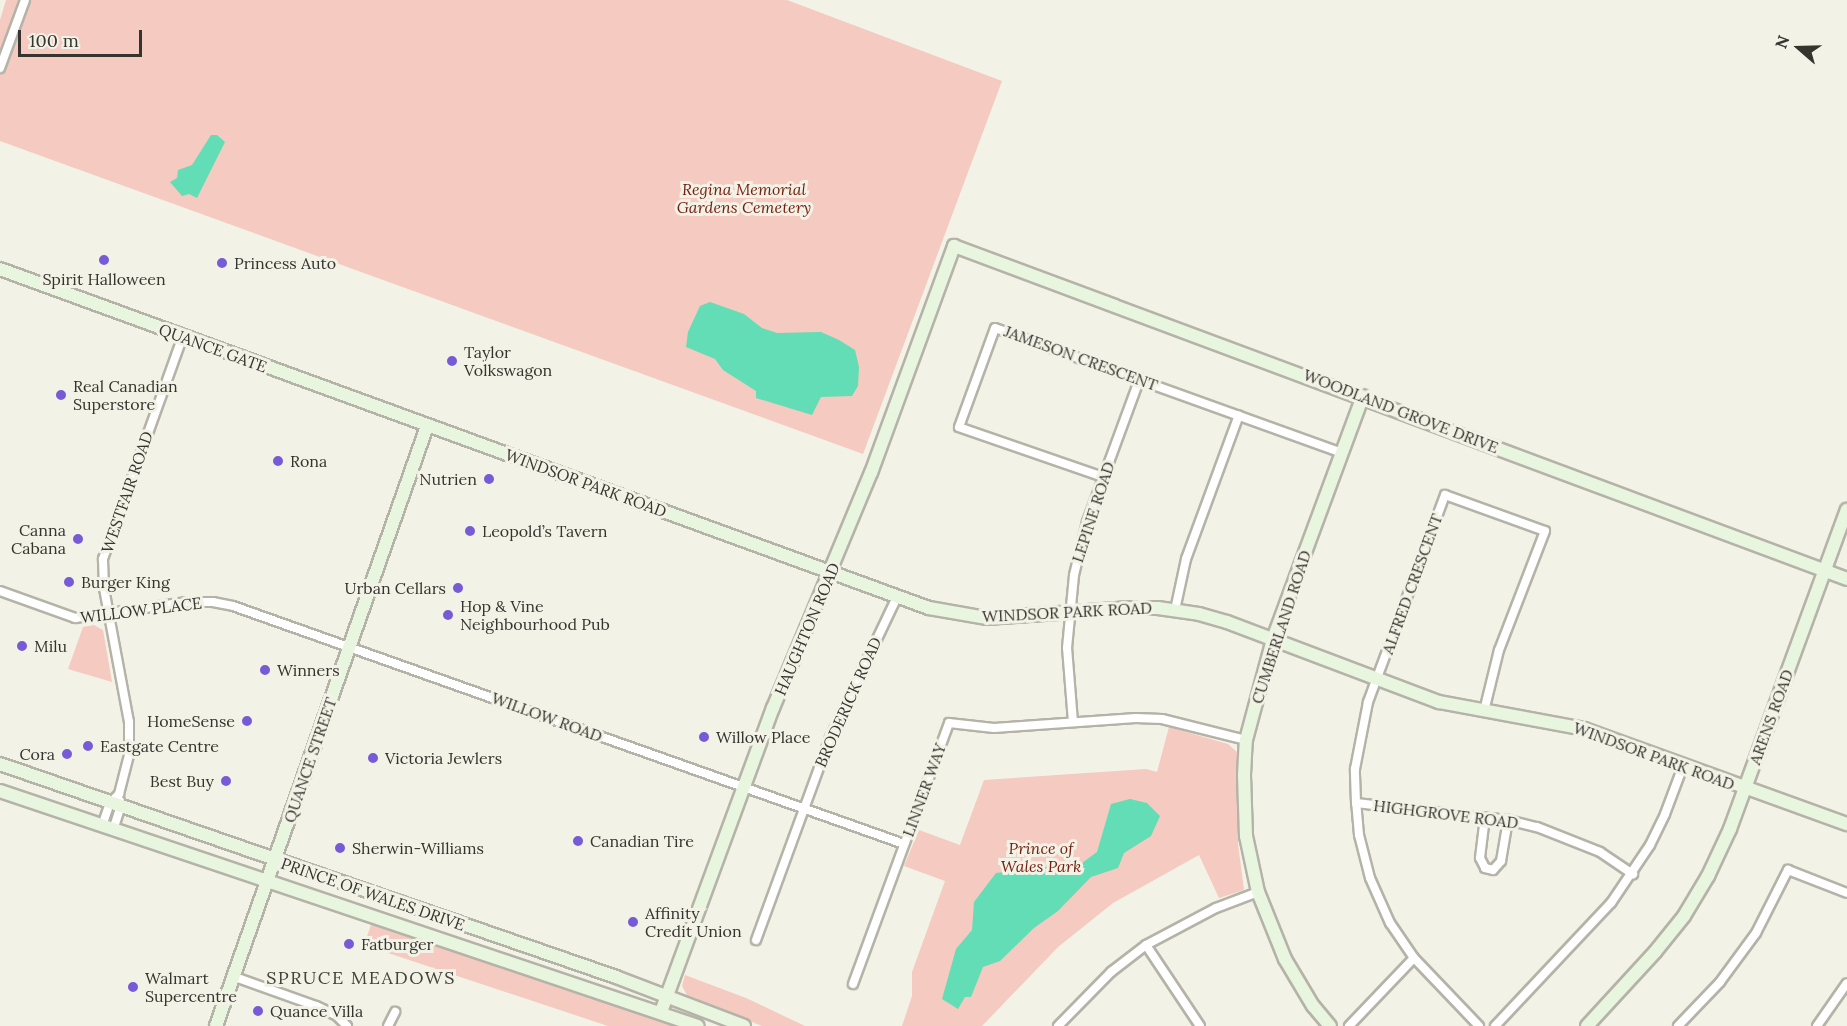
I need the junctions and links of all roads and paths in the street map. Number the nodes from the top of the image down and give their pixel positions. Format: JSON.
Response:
{"nodes":[{"id":1,"x":25,"y":0,"type":"edge"},
{"id":2,"x":0,"y":68,"type":"edge"},
{"id":3,"x":954,"y":246,"type":"joint"},
{"id":4,"x":0,"y":269,"type":"edge"},
{"id":5,"x":183,"y":336,"type":"junction"},
{"id":6,"x":1140,"y":378,"type":"junction"},
{"id":7,"x":1363,"y":396,"type":"junction"},
{"id":8,"x":1239,"y":415,"type":"junction"},
{"id":9,"x":427,"y":426,"type":"junction"},
{"id":10,"x":1342,"y":453,"type":"junction"},
{"id":11,"x":1103,"y":477,"type":"junction"},
{"id":12,"x":1847,"y":510,"type":"edge"},
{"id":13,"x":1825,"y":571,"type":"junction"},
{"id":14,"x":830,"y":573,"type":"junction"},
{"id":15,"x":1847,"y":579,"type":"edge"},
{"id":16,"x":0,"y":591,"type":"edge"},
{"id":17,"x":897,"y":597,"type":"junction"},
{"id":18,"x":1175,"y":610,"type":"junction"},
{"id":19,"x":1069,"y":612,"type":"junction"},
{"id":20,"x":108,"y":613,"type":"junction"},
{"id":21,"x":1274,"y":639,"type":"junction"},
{"id":22,"x":351,"y":646,"type":"junction"},
{"id":23,"x":1376,"y":680,"type":"junction"},
{"id":24,"x":1484,"y":711,"type":"junction"},
{"id":25,"x":1073,"y":722,"type":"junction"},
{"id":26,"x":1246,"y":740,"type":"junction"},
{"id":27,"x":0,"y":764,"type":"edge"},
{"id":28,"x":1683,"y":766,"type":"junction"},
{"id":29,"x":745,"y":786,"type":"junction"},
{"id":30,"x":1745,"y":788,"type":"junction"},
{"id":31,"x":0,"y":791,"type":"edge"},
{"id":32,"x":117,"y":801,"type":"junction"},
{"id":33,"x":1356,"y":803,"type":"junction"},
{"id":34,"x":804,"y":808,"type":"junction"},
{"id":35,"x":1485,"y":817,"type":"junction"},
{"id":36,"x":1508,"y":820,"type":"junction"},
{"id":37,"x":1847,"y":824,"type":"edge"},
{"id":38,"x":107,"y":828,"type":"junction"},
{"id":39,"x":904,"y":844,"type":"junction"},
{"id":40,"x":275,"y":861,"type":"junction"},
{"id":41,"x":1633,"y":874,"type":"junction"},
{"id":42,"x":268,"y":880,"type":"junction"},
{"id":43,"x":1258,"y":892,"type":"junction"},
{"id":44,"x":1847,"y":893,"type":"edge"},
{"id":45,"x":756,"y":940,"type":"dead end"},
{"id":46,"x":1146,"y":945,"type":"junction"},
{"id":47,"x":1414,"y":958,"type":"junction"},
{"id":48,"x":235,"y":977,"type":"junction"},
{"id":49,"x":1847,"y":983,"type":"edge"},
{"id":50,"x":853,"y":984,"type":"dead end"},
{"id":51,"x":667,"y":996,"type":"junction"},
{"id":52,"x":395,"y":1012,"type":"dead end"},
{"id":53,"x":661,"y":1012,"type":"junction"},
{"id":54,"x":216,"y":1026,"type":"edge"},
{"id":55,"x":347,"y":1026,"type":"edge"},
{"id":56,"x":388,"y":1026,"type":"edge"},
{"id":57,"x":698,"y":1026,"type":"edge"},
{"id":58,"x":744,"y":1026,"type":"edge"},
{"id":59,"x":1058,"y":1026,"type":"edge"},
{"id":60,"x":1200,"y":1026,"type":"edge"},
{"id":61,"x":1330,"y":1026,"type":"edge"},
{"id":62,"x":1349,"y":1026,"type":"edge"},
{"id":63,"x":1479,"y":1026,"type":"edge"},
{"id":64,"x":1495,"y":1026,"type":"edge"},
{"id":65,"x":1587,"y":1026,"type":"edge"},
{"id":66,"x":1678,"y":1026,"type":"edge"},
{"id":67,"x":1817,"y":1026,"type":"edge"}],
"edges":[{"from":1,"to":2,"type":"street"},
{"from":3,"to":7,"type":"street","name":"WOODLAND GROVE DRIVE"},
{"from":3,"to":14,"type":"street","name":"HAUGHTON ROAD"},
{"from":4,"to":5,"type":"street","name":"QUANCE GATE"},
{"from":5,"to":9,"type":"street","name":"QUANCE GATE"},
{"from":5,"to":20,"type":"street","name":"WESTFAIR ROAD"},
{"from":6,"to":8,"type":"street","name":"JAMESON CRESCENT"},
{"from":6,"to":11,"type":"street","name":"LEPINE ROAD"},
{"from":6,"to":11,"type":"street","name":"JAMESON CRESCENT"},
{"from":7,"to":10,"type":"street","name":"CUMBERLAND ROAD"},
{"from":7,"to":13,"type":"street","name":"WOODLAND GROVE DRIVE"},
{"from":8,"to":10,"type":"street","name":"JAMESON CRESCENT"},
{"from":8,"to":18,"type":"street"},
{"from":9,"to":14,"type":"street","name":"WINDSOR PARK ROAD"},
{"from":9,"to":22,"type":"street","name":"QUANCE STREET"},
{"from":10,"to":21,"type":"street","name":"CUMBERLAND ROAD"},
{"from":11,"to":19,"type":"street","name":"LEPINE ROAD"},
{"from":12,"to":13,"type":"street","name":"ARENS ROAD"},
{"from":13,"to":15,"type":"street","name":"WOODLAND GROVE DRIVE"},
{"from":13,"to":30,"type":"street","name":"ARENS ROAD"},
{"from":14,"to":17,"type":"street","name":"WINDSOR PARK ROAD"},
{"from":14,"to":29,"type":"street","name":"HAUGHTON ROAD"},
{"from":16,"to":20,"type":"street","name":"WILLOW PLACE"},
{"from":17,"to":19,"type":"street","name":"WINDSOR PARK ROAD"},
{"from":17,"to":34,"type":"street","name":"BRODERICK ROAD"},
{"from":18,"to":19,"type":"street","name":"WINDSOR PARK ROAD"},
{"from":18,"to":21,"type":"street","name":"WINDSOR PARK ROAD"},
{"from":19,"to":25,"type":"street","name":"LEPINE ROAD"},
{"from":20,"to":22,"type":"street","name":"WILLOW PLACE"},
{"from":20,"to":32,"type":"street","name":"WESTFAIR ROAD"},
{"from":21,"to":23,"type":"street","name":"WINDSOR PARK ROAD"},
{"from":21,"to":26,"type":"street","name":"CUMBERLAND ROAD"},
{"from":22,"to":29,"type":"street","name":"WILLOW ROAD"},
{"from":22,"to":40,"type":"street","name":"QUANCE STREET"},
{"from":23,"to":24,"type":"street","name":"WINDSOR PARK ROAD"},
{"from":23,"to":24,"type":"street","name":"ALFRED CRESCENT"},
{"from":23,"to":33,"type":"street"},
{"from":24,"to":28,"type":"street","name":"WINDSOR PARK ROAD"},
{"from":25,"to":26,"type":"street","name":"LINNER WAY"},
{"from":25,"to":39,"type":"street","name":"LINNER WAY"},
{"from":26,"to":43,"type":"street","name":"CUMBERLAND ROAD"},
{"from":27,"to":32,"type":"street","name":"PRINCE OF WALES DRIVE"},
{"from":28,"to":30,"type":"street","name":"WINDSOR PARK ROAD"},
{"from":28,"to":41,"type":"street"},
{"from":29,"to":34,"type":"street","name":"LINNER WAY"},
{"from":29,"to":51,"type":"street","name":"HAUGHTON ROAD"},
{"from":30,"to":37,"type":"street","name":"WINDSOR PARK ROAD"},
{"from":30,"to":65,"type":"street","name":"ARENS ROAD"},
{"from":31,"to":38,"type":"street","name":"PRINCE OF WALES DRIVE"},
{"from":32,"to":38,"type":"street","name":"WESTFAIR ROAD"},
{"from":32,"to":40,"type":"street","name":"PRINCE OF WALES DRIVE"},
{"from":33,"to":35,"type":"street","name":"HIGHGROVE ROAD"},
{"from":33,"to":47,"type":"street"},
{"from":34,"to":39,"type":"street","name":"LINNER WAY"},
{"from":34,"to":45,"type":"street","name":"BRODERICK ROAD"},
{"from":35,"to":36,"type":"street","name":"HIGHGROVE ROAD"},
{"from":35,"to":36,"type":"street"},
{"from":36,"to":41,"type":"street","name":"HIGHGROVE ROAD"},
{"from":38,"to":42,"type":"street","name":"PRINCE OF WALES DRIVE"},
{"from":39,"to":50,"type":"street"},
{"from":40,"to":42,"type":"street","name":"QUANCE STREET"},
{"from":40,"to":51,"type":"street","name":"PRINCE OF WALES DRIVE"},
{"from":41,"to":64,"type":"street"},
{"from":42,"to":48,"type":"street","name":"QUANCE STREET"},
{"from":42,"to":53,"type":"street","name":"PRINCE OF WALES DRIVE"},
{"from":43,"to":46,"type":"street"},
{"from":43,"to":61,"type":"street","name":"CUMBERLAND ROAD"},
{"from":44,"to":66,"type":"street"},
{"from":46,"to":59,"type":"street"},
{"from":46,"to":60,"type":"street"},
{"from":47,"to":62,"type":"street"},
{"from":47,"to":63,"type":"street"},
{"from":48,"to":54,"type":"street","name":"QUANCE STREET"},
{"from":48,"to":55,"type":"street"},
{"from":49,"to":67,"type":"street"},
{"from":51,"to":53,"type":"street","name":"HAUGHTON ROAD"},
{"from":51,"to":58,"type":"street","name":"PRINCE OF WALES DRIVE"},
{"from":52,"to":56,"type":"street"},
{"from":53,"to":57,"type":"street","name":"PRINCE OF WALES DRIVE"}]}
